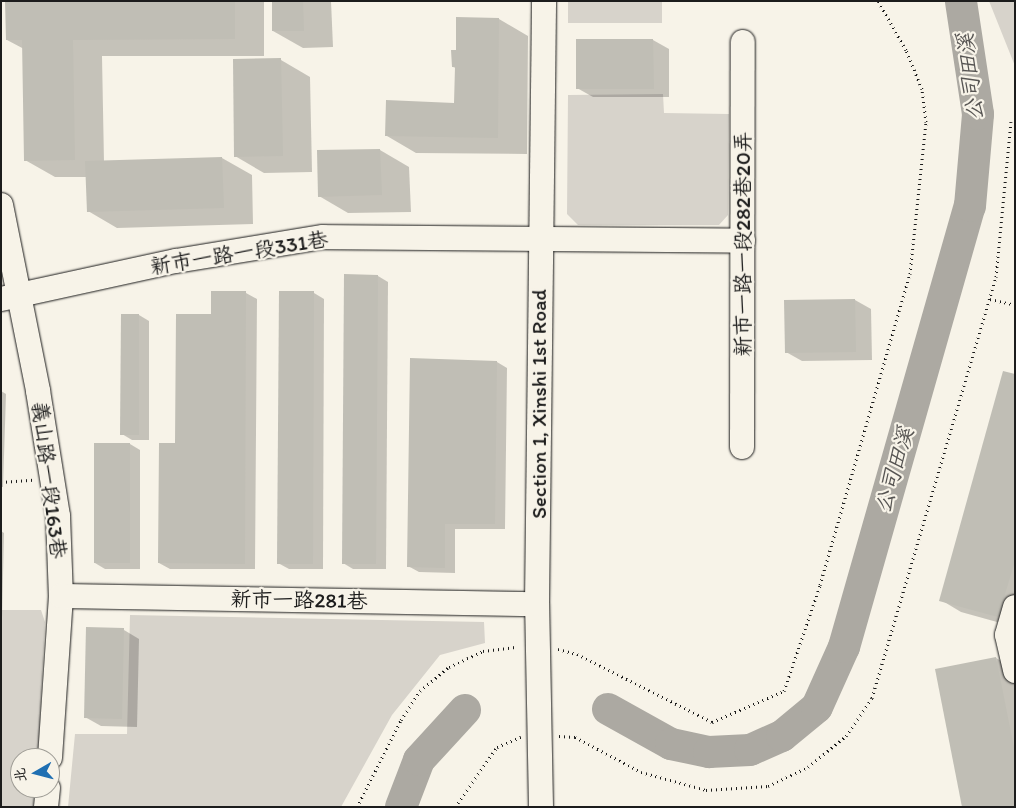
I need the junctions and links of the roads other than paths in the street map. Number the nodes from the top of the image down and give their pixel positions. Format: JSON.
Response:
{"nodes":[{"id":1,"x":544,"y":1,"type":"edge"},
{"id":2,"x":743,"y":42,"type":"dead end"},
{"id":3,"x":1,"y":205,"type":"edge"},
{"id":4,"x":540,"y":241,"type":"junction"},
{"id":5,"x":743,"y":241,"type":"junction"},
{"id":6,"x":9,"y":298,"type":"edge"},
{"id":7,"x":742,"y":447,"type":"dead end"},
{"id":8,"x":61,"y":596,"type":"junction"},
{"id":9,"x":537,"y":604,"type":"junction"},
{"id":10,"x":1015,"y":607,"type":"edge"},
{"id":11,"x":1015,"y":671,"type":"edge"},
{"id":12,"x":51,"y":748,"type":"edge"},
{"id":13,"x":541,"y":807,"type":"edge"}],
"edges":[{"from":1,"to":4,"type":"street","name":"Section 1, Xinshi 1st Road"},
{"from":2,"to":5,"type":"street","name":"新市一路一段282巷20弄"},
{"from":3,"to":6,"type":"street","name":"義山路一段163巷"},
{"from":4,"to":5,"type":"street","name":"新市一路一段331巷"},
{"from":4,"to":6,"type":"street","name":"新市一路一段331巷"},
{"from":4,"to":9,"type":"street","name":"Section 1, Xinshi 1st Road"},
{"from":5,"to":7,"type":"street","name":"新市一路一段282巷20弄"},
{"from":6,"to":8,"type":"street","name":"義山路一段163巷"},
{"from":8,"to":9,"type":"street","name":"新市一路281巷"},
{"from":8,"to":12,"type":"street","name":"義山路一段163巷"},
{"from":9,"to":13,"type":"street","name":"Section 1, Xinshi 1st Road"},
{"from":10,"to":11,"type":"street"}]}
